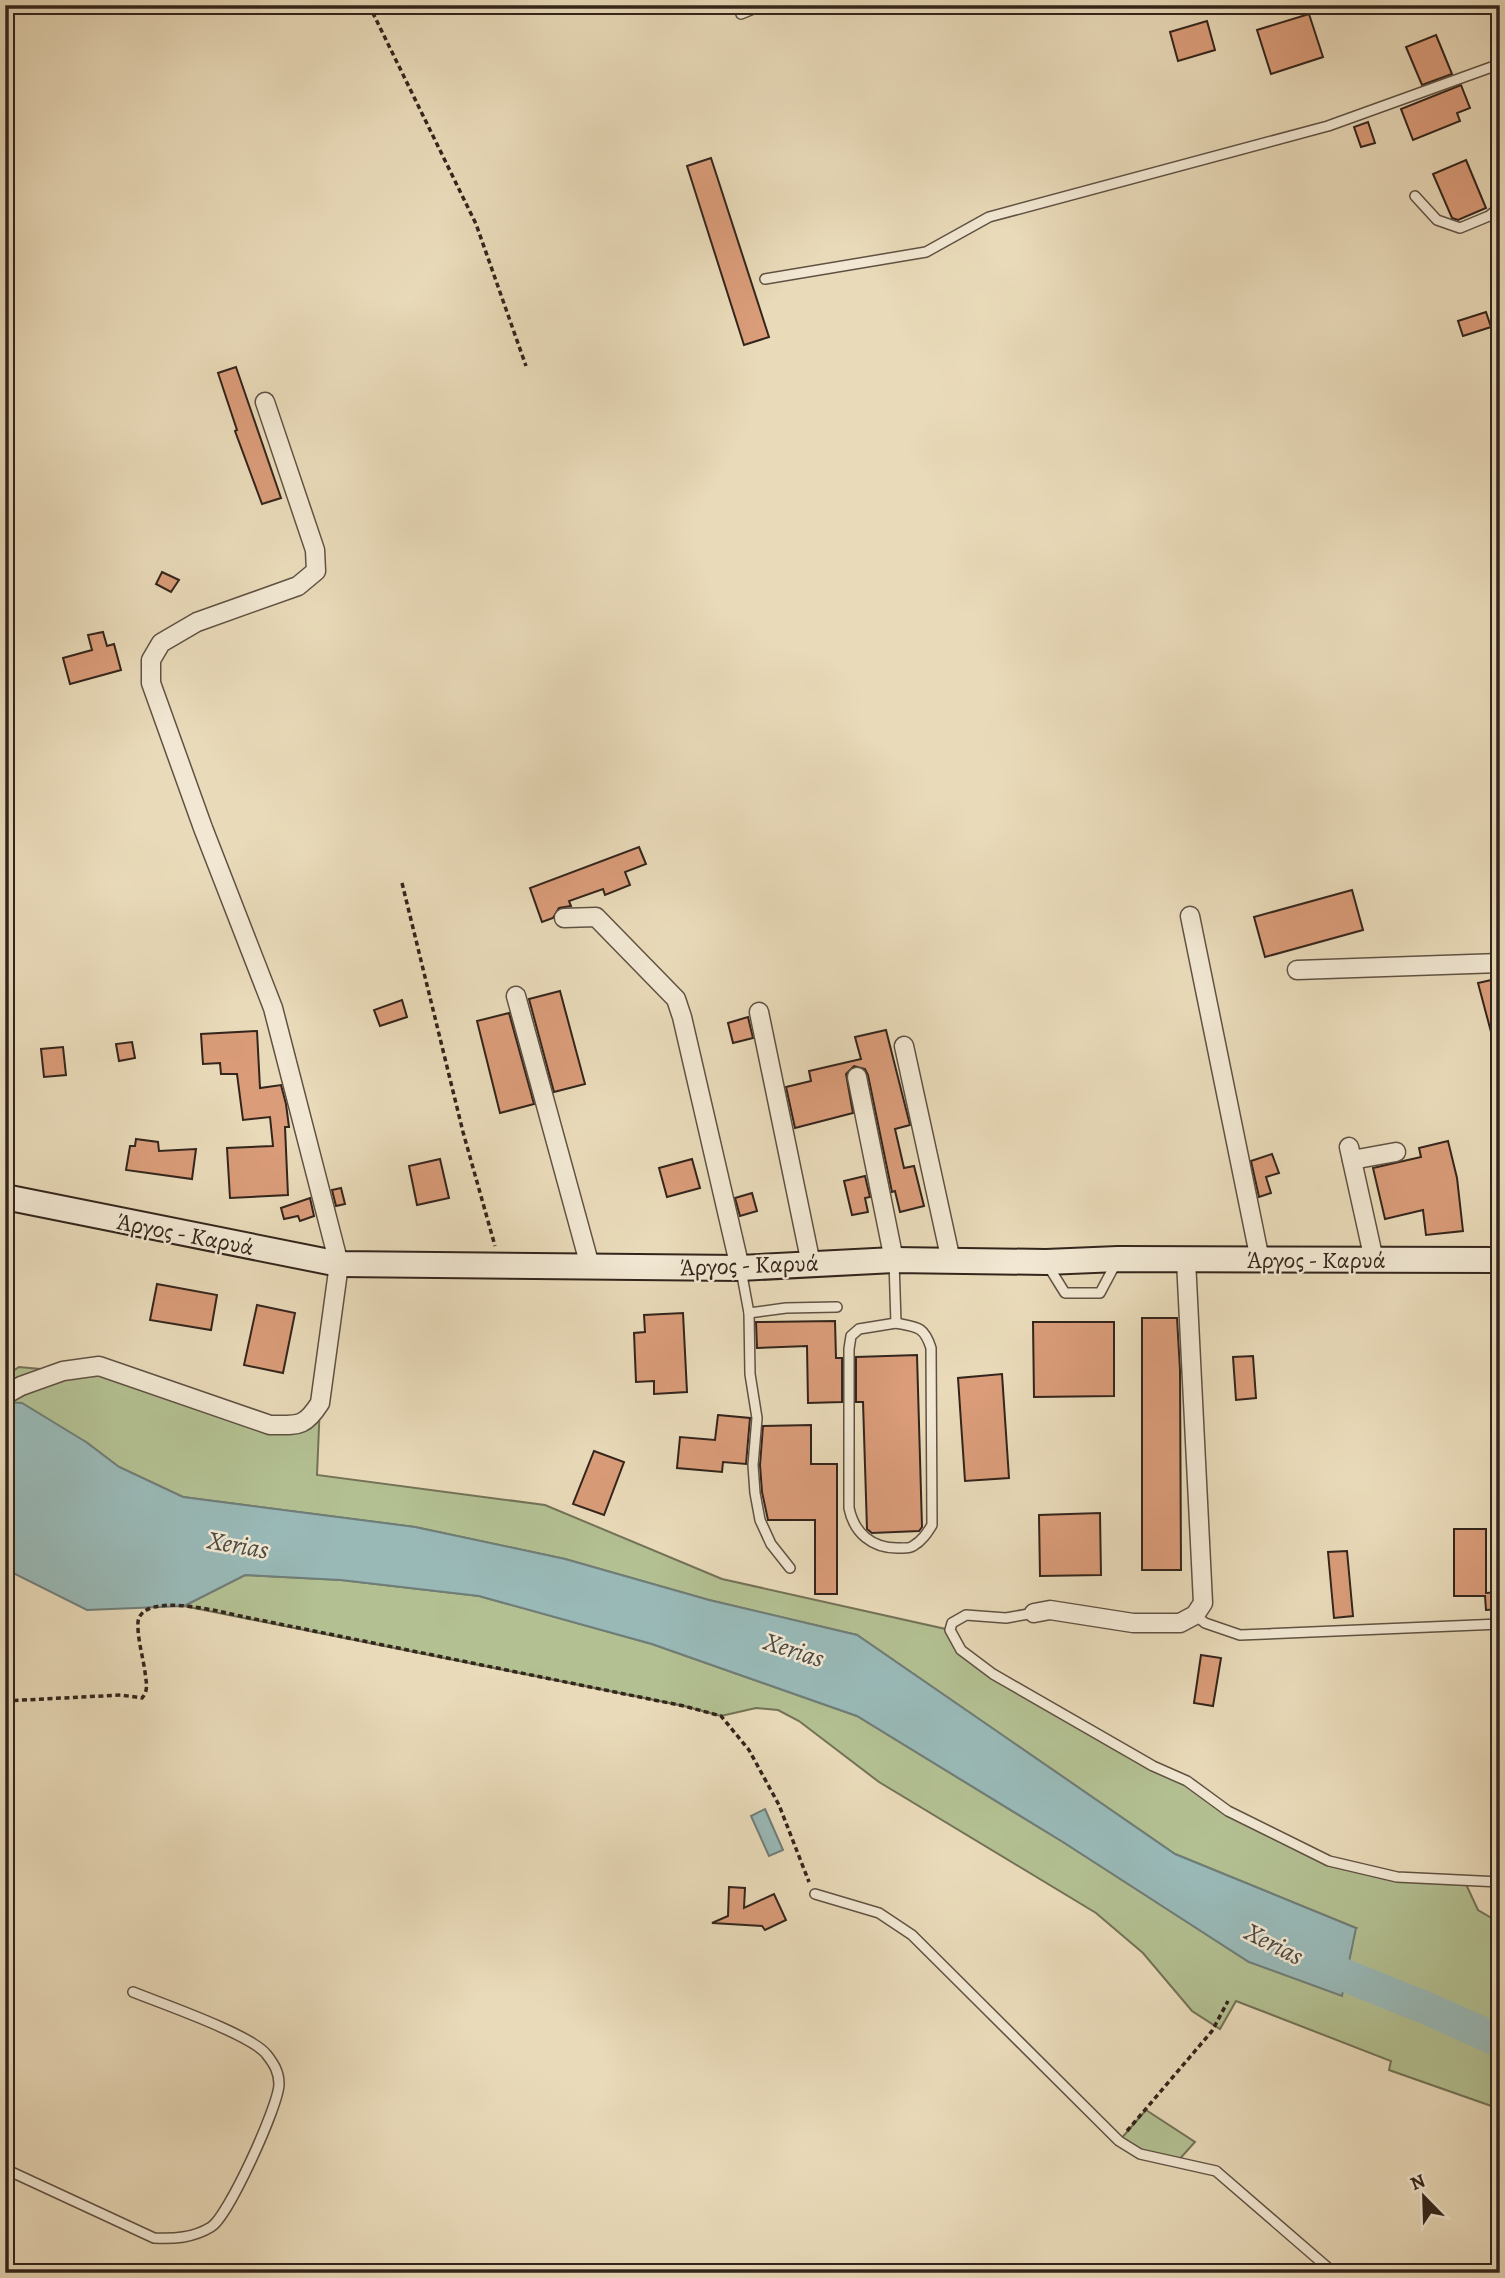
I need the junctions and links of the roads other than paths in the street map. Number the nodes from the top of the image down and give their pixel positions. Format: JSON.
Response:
{"nodes":[{"id":1,"x":763,"y":5,"type":"edge"},
{"id":2,"x":741,"y":14,"type":"dead end"},
{"id":3,"x":1500,"y":64,"type":"edge"},
{"id":4,"x":1415,"y":196,"type":"dead end"},
{"id":5,"x":1500,"y":207,"type":"edge"},
{"id":6,"x":765,"y":279,"type":"dead end"},
{"id":7,"x":265,"y":402,"type":"dead end"},
{"id":8,"x":1190,"y":916,"type":"dead end"},
{"id":9,"x":564,"y":918,"type":"dead end"},
{"id":10,"x":1500,"y":964,"type":"edge"},
{"id":11,"x":1297,"y":970,"type":"dead end"},
{"id":12,"x":516,"y":996,"type":"dead end"},
{"id":13,"x":759,"y":1012,"type":"dead end"},
{"id":14,"x":904,"y":1046,"type":"dead end"},
{"id":15,"x":857,"y":1077,"type":"dead end"},
{"id":16,"x":1396,"y":1152,"type":"dead end"},
{"id":17,"x":5,"y":1197,"type":"edge"},
{"id":18,"x":1118,"y":1259,"type":"junction"},
{"id":19,"x":894,"y":1260,"type":"junction"},
{"id":20,"x":1186,"y":1260,"type":"junction"},
{"id":21,"x":1260,"y":1260,"type":"junction"},
{"id":22,"x":1374,"y":1260,"type":"junction"},
{"id":23,"x":1500,"y":1260,"type":"edge"},
{"id":24,"x":951,"y":1261,"type":"junction"},
{"id":25,"x":1046,"y":1262,"type":"junction"},
{"id":26,"x":339,"y":1264,"type":"junction"},
{"id":27,"x":811,"y":1264,"type":"junction"},
{"id":28,"x":590,"y":1266,"type":"junction"},
{"id":29,"x":740,"y":1268,"type":"junction"},
{"id":30,"x":837,"y":1307,"type":"dead end"},
{"id":31,"x":749,"y":1313,"type":"junction"},
{"id":32,"x":896,"y":1323,"type":"junction"},
{"id":33,"x":5,"y":1395,"type":"edge"},
{"id":34,"x":790,"y":1568,"type":"dead end"},
{"id":35,"x":1034,"y":1613,"type":"joint"},
{"id":36,"x":1195,"y":1615,"type":"junction"},
{"id":37,"x":1500,"y":1624,"type":"edge"},
{"id":38,"x":1500,"y":1882,"type":"edge"},
{"id":39,"x":815,"y":1894,"type":"road end"},
{"id":40,"x":132,"y":1992,"type":"dead end"},
{"id":41,"x":5,"y":2169,"type":"edge"},
{"id":42,"x":1334,"y":2273,"type":"edge"}],
"edges":[{"from":1,"to":2,"type":"lane"},
{"from":3,"to":6,"type":"lane"},
{"from":4,"to":5,"type":"lane"},
{"from":7,"to":26,"type":"street"},
{"from":8,"to":21,"type":"street"},
{"from":9,"to":29,"type":"street"},
{"from":10,"to":11,"type":"street"},
{"from":12,"to":28,"type":"street"},
{"from":13,"to":27,"type":"street"},
{"from":14,"to":24,"type":"street"},
{"from":15,"to":19,"type":"street"},
{"from":16,"to":22,"type":"street"},
{"from":17,"to":26,"type":"main road","name":"Άργος - Καρυά"},
{"from":18,"to":20,"type":"main road","name":"Άργος - Καρυά"},
{"from":18,"to":25,"type":"main road","name":"Άργος - Καρυά"},
{"from":18,"to":25,"type":"lane"},
{"from":19,"to":24,"type":"main road","name":"Άργος - Καρυά"},
{"from":19,"to":27,"type":"main road","name":"Άργος - Καρυά"},
{"from":19,"to":32,"type":"lane"},
{"from":20,"to":21,"type":"main road","name":"Άργος - Καρυά"},
{"from":20,"to":36,"type":"street"},
{"from":21,"to":22,"type":"main road","name":"Άργος - Καρυά"},
{"from":22,"to":23,"type":"main road","name":"Άργος - Καρυά"},
{"from":24,"to":25,"type":"main road","name":"Άργος - Καρυά"},
{"from":26,"to":28,"type":"main road","name":"Άργος - Καρυά"},
{"from":26,"to":33,"type":"street"},
{"from":27,"to":29,"type":"main road","name":"Άργος - Καρυά"},
{"from":28,"to":29,"type":"main road","name":"Άργος - Καρυά"},
{"from":29,"to":31,"type":"lane"},
{"from":30,"to":31,"type":"lane"},
{"from":31,"to":34,"type":"lane"},
{"from":32,"to":32,"type":"lane"},
{"from":35,"to":36,"type":"street"},
{"from":35,"to":38,"type":"lane"},
{"from":36,"to":37,"type":"lane"},
{"from":39,"to":42,"type":"lane"},
{"from":40,"to":41,"type":"lane"}]}
